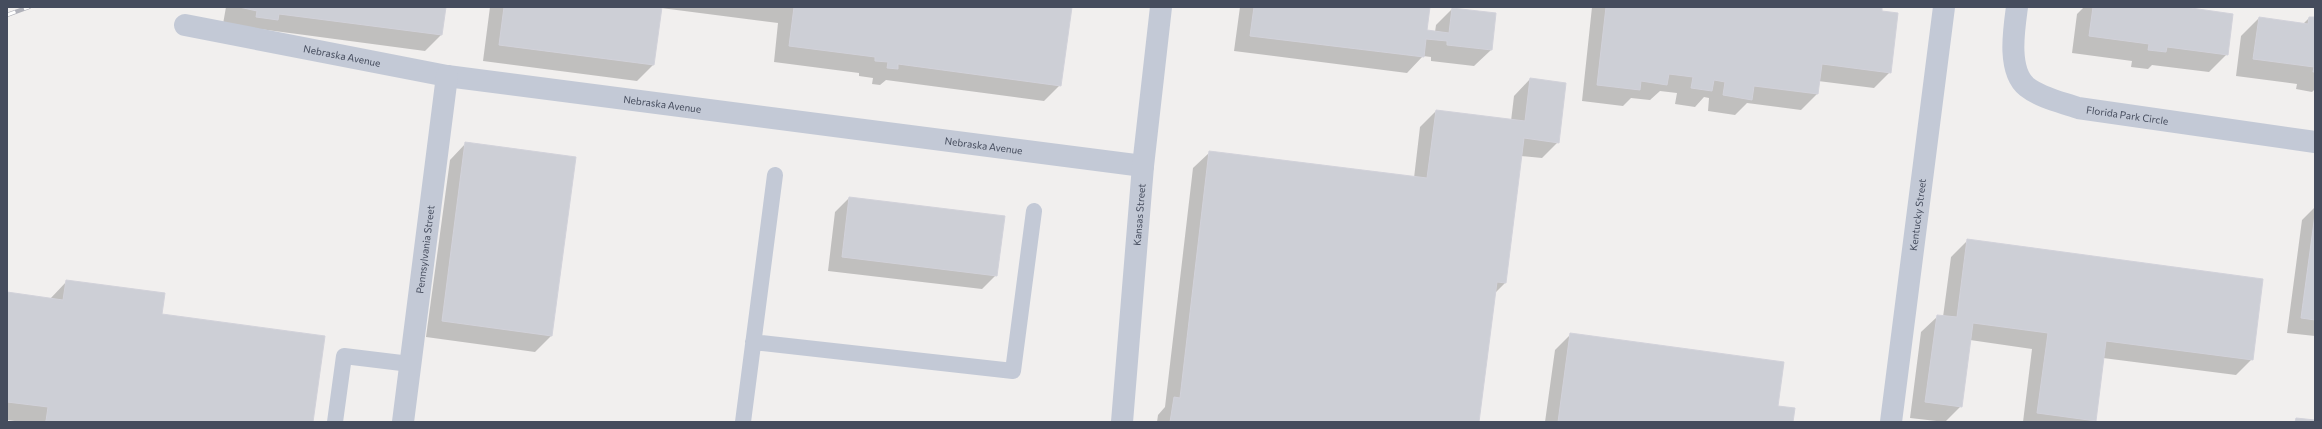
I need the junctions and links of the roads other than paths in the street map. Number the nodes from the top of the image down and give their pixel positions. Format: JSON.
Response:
{"nodes":[{"id":1,"x":1161,"y":7,"type":"edge"},
{"id":2,"x":1944,"y":7,"type":"edge"},
{"id":3,"x":2017,"y":7,"type":"edge"},
{"id":4,"x":185,"y":25,"type":"dead end"},
{"id":5,"x":447,"y":76,"type":"junction"},
{"id":6,"x":2315,"y":142,"type":"edge"},
{"id":7,"x":1143,"y":166,"type":"junction"},
{"id":8,"x":775,"y":175,"type":"dead end"},
{"id":9,"x":1034,"y":211,"type":"dead end"},
{"id":10,"x":753,"y":342,"type":"junction"},
{"id":11,"x":410,"y":364,"type":"junction"},
{"id":12,"x":335,"y":422,"type":"edge"},
{"id":13,"x":402,"y":422,"type":"edge"},
{"id":14,"x":743,"y":422,"type":"edge"},
{"id":15,"x":1122,"y":422,"type":"edge"},
{"id":16,"x":1891,"y":422,"type":"edge"}],
"edges":[{"from":1,"to":7,"type":"street","name":"Kansas Street"},
{"from":2,"to":16,"type":"street","name":"Kentucky Street"},
{"from":3,"to":6,"type":"street","name":"Florida Park Circle"},
{"from":4,"to":5,"type":"street","name":"Nebraska Avenue"},
{"from":5,"to":7,"type":"street","name":"Nebraska Avenue"},
{"from":5,"to":11,"type":"street","name":"Pennsylvania Street"},
{"from":7,"to":15,"type":"street","name":"Kansas Street"},
{"from":8,"to":10,"type":"lane"},
{"from":9,"to":10,"type":"lane"},
{"from":10,"to":14,"type":"lane"},
{"from":11,"to":12,"type":"lane"},
{"from":11,"to":13,"type":"street","name":"Pennsylvania Street"}]}
